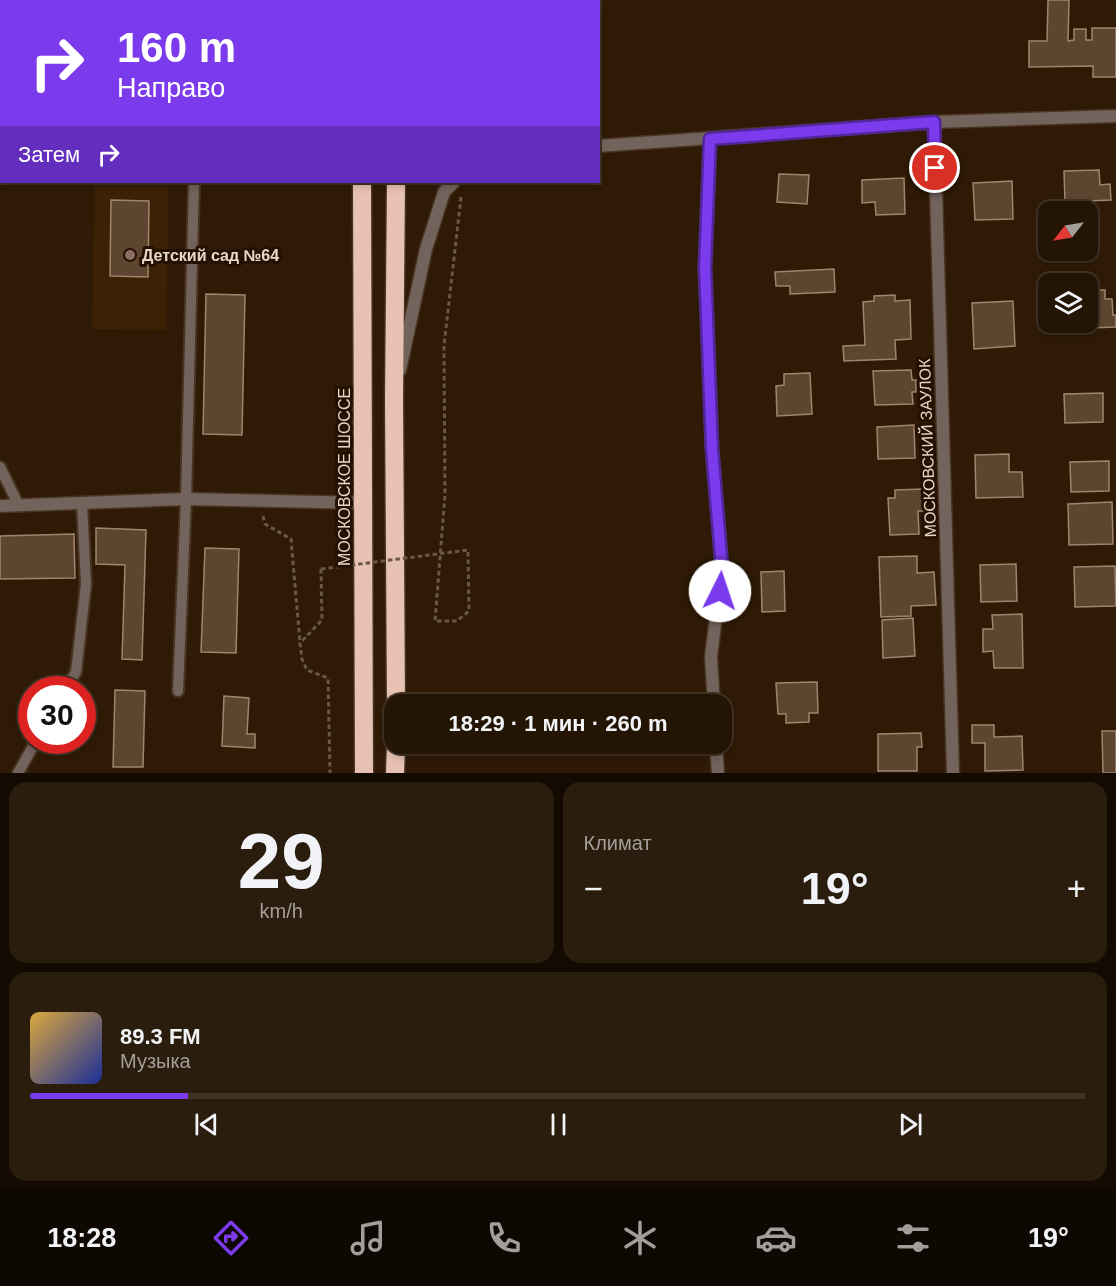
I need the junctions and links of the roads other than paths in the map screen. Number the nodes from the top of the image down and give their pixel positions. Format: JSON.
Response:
{"nodes":[{"id":1,"x":1116,"y":116,"type":"edge"},
{"id":2,"x":934,"y":122,"type":"junction"},
{"id":3,"x":710,"y":139,"type":"junction"},
{"id":4,"x":600,"y":146,"type":"edge"},
{"id":5,"x":194,"y":183,"type":"edge"},
{"id":6,"x":362,"y":183,"type":"edge"},
{"id":7,"x":396,"y":183,"type":"edge"},
{"id":8,"x":453,"y":183,"type":"edge"},
{"id":9,"x":394,"y":400,"type":"junction"},
{"id":10,"x":0,"y":467,"type":"edge"},
{"id":11,"x":186,"y":499,"type":"junction"},
{"id":12,"x":364,"y":502,"type":"junction"},
{"id":13,"x":82,"y":503,"type":"junction"},
{"id":14,"x":0,"y":506,"type":"edge"},
{"id":15,"x":19,"y":506,"type":"junction"},
{"id":16,"x":74,"y":676,"type":"edge"},
{"id":17,"x":178,"y":691,"type":"dead end"},
{"id":18,"x":396,"y":694,"type":"edge"},
{"id":19,"x":713,"y":694,"type":"edge"},
{"id":20,"x":29,"y":754,"type":"edge"},
{"id":21,"x":396,"y":754,"type":"edge"},
{"id":22,"x":717,"y":754,"type":"edge"},
{"id":23,"x":18,"y":773,"type":"edge"},
{"id":24,"x":364,"y":773,"type":"edge"},
{"id":25,"x":395,"y":773,"type":"edge"},
{"id":26,"x":718,"y":773,"type":"edge"},
{"id":27,"x":953,"y":773,"type":"edge"}],
"edges":[{"from":1,"to":2,"type":"street"},
{"from":2,"to":3,"type":"street"},
{"from":2,"to":27,"type":"street","name":"МОСКОВСКИЙ ЗАУЛОК"},
{"from":3,"to":4,"type":"street"},
{"from":3,"to":19,"type":"street"},
{"from":5,"to":11,"type":"lane"},
{"from":6,"to":12,"type":"highway","name":"МОСКОВСКОЕ ШОССЕ"},
{"from":7,"to":9,"type":"highway"},
{"from":8,"to":9,"type":"street"},
{"from":9,"to":18,"type":"highway"},
{"from":10,"to":15,"type":"lane"},
{"from":11,"to":12,"type":"street"},
{"from":11,"to":13,"type":"street"},
{"from":11,"to":17,"type":"lane"},
{"from":12,"to":24,"type":"highway","name":"МОСКОВСКОЕ ШОССЕ"},
{"from":13,"to":15,"type":"street"},
{"from":13,"to":16,"type":"lane"},
{"from":14,"to":15,"type":"street"},
{"from":20,"to":23,"type":"lane"},
{"from":21,"to":25,"type":"highway"},
{"from":22,"to":26,"type":"street"}]}
